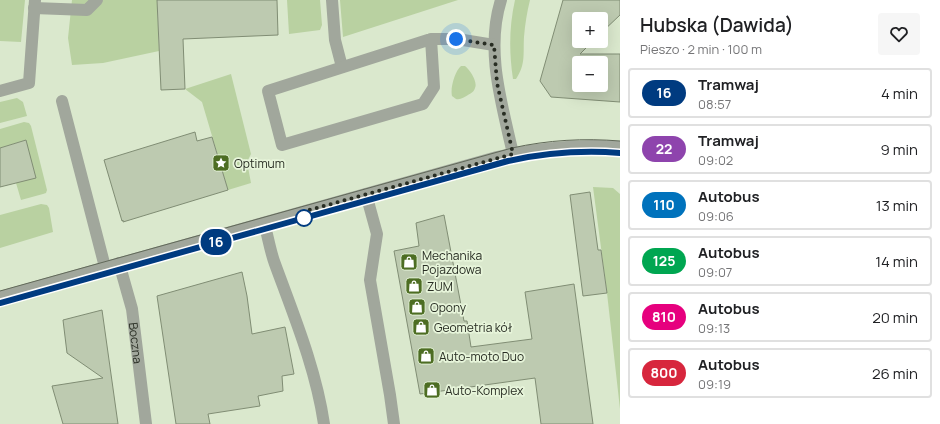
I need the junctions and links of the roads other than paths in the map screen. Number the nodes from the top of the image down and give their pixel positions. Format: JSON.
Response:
{"nodes":[{"id":1,"x":97,"y":0,"type":"edge"},
{"id":2,"x":332,"y":0,"type":"edge"},
{"id":3,"x":500,"y":0,"type":"edge"},
{"id":4,"x":35,"y":4,"type":"edge"},
{"id":5,"x":431,"y":39,"type":"junction"},
{"id":6,"x":494,"y":45,"type":"junction"},
{"id":7,"x":342,"y":68,"type":"junction"},
{"id":8,"x":0,"y":91,"type":"edge"},
{"id":9,"x":62,"y":101,"type":"dead end"},
{"id":10,"x":620,"y":147,"type":"edge"},
{"id":11,"x":513,"y":154,"type":"junction"},
{"id":12,"x":366,"y":194,"type":"junction"},
{"id":13,"x":264,"y":223,"type":"junction"},
{"id":14,"x":119,"y":263,"type":"junction"},
{"id":15,"x":105,"y":267,"type":"junction"},
{"id":16,"x":0,"y":297,"type":"edge"},
{"id":17,"x":146,"y":424,"type":"edge"},
{"id":18,"x":324,"y":424,"type":"edge"},
{"id":19,"x":394,"y":424,"type":"edge"}],
"edges":[{"from":1,"to":4,"type":"street"},
{"from":2,"to":7,"type":"street"},
{"from":3,"to":6,"type":"street"},
{"from":4,"to":8,"type":"street"},
{"from":5,"to":6,"type":"street"},
{"from":5,"to":7,"type":"street"},
{"from":5,"to":7,"type":"street"},
{"from":6,"to":11,"type":"street"},
{"from":9,"to":15,"type":"street"},
{"from":10,"to":11,"type":"street"},
{"from":11,"to":12,"type":"street"},
{"from":12,"to":13,"type":"street"},
{"from":12,"to":19,"type":"street"},
{"from":13,"to":14,"type":"street"},
{"from":13,"to":18,"type":"street"},
{"from":14,"to":15,"type":"street"},
{"from":14,"to":17,"type":"street","name":"Boczna"},
{"from":15,"to":16,"type":"street"}]}
